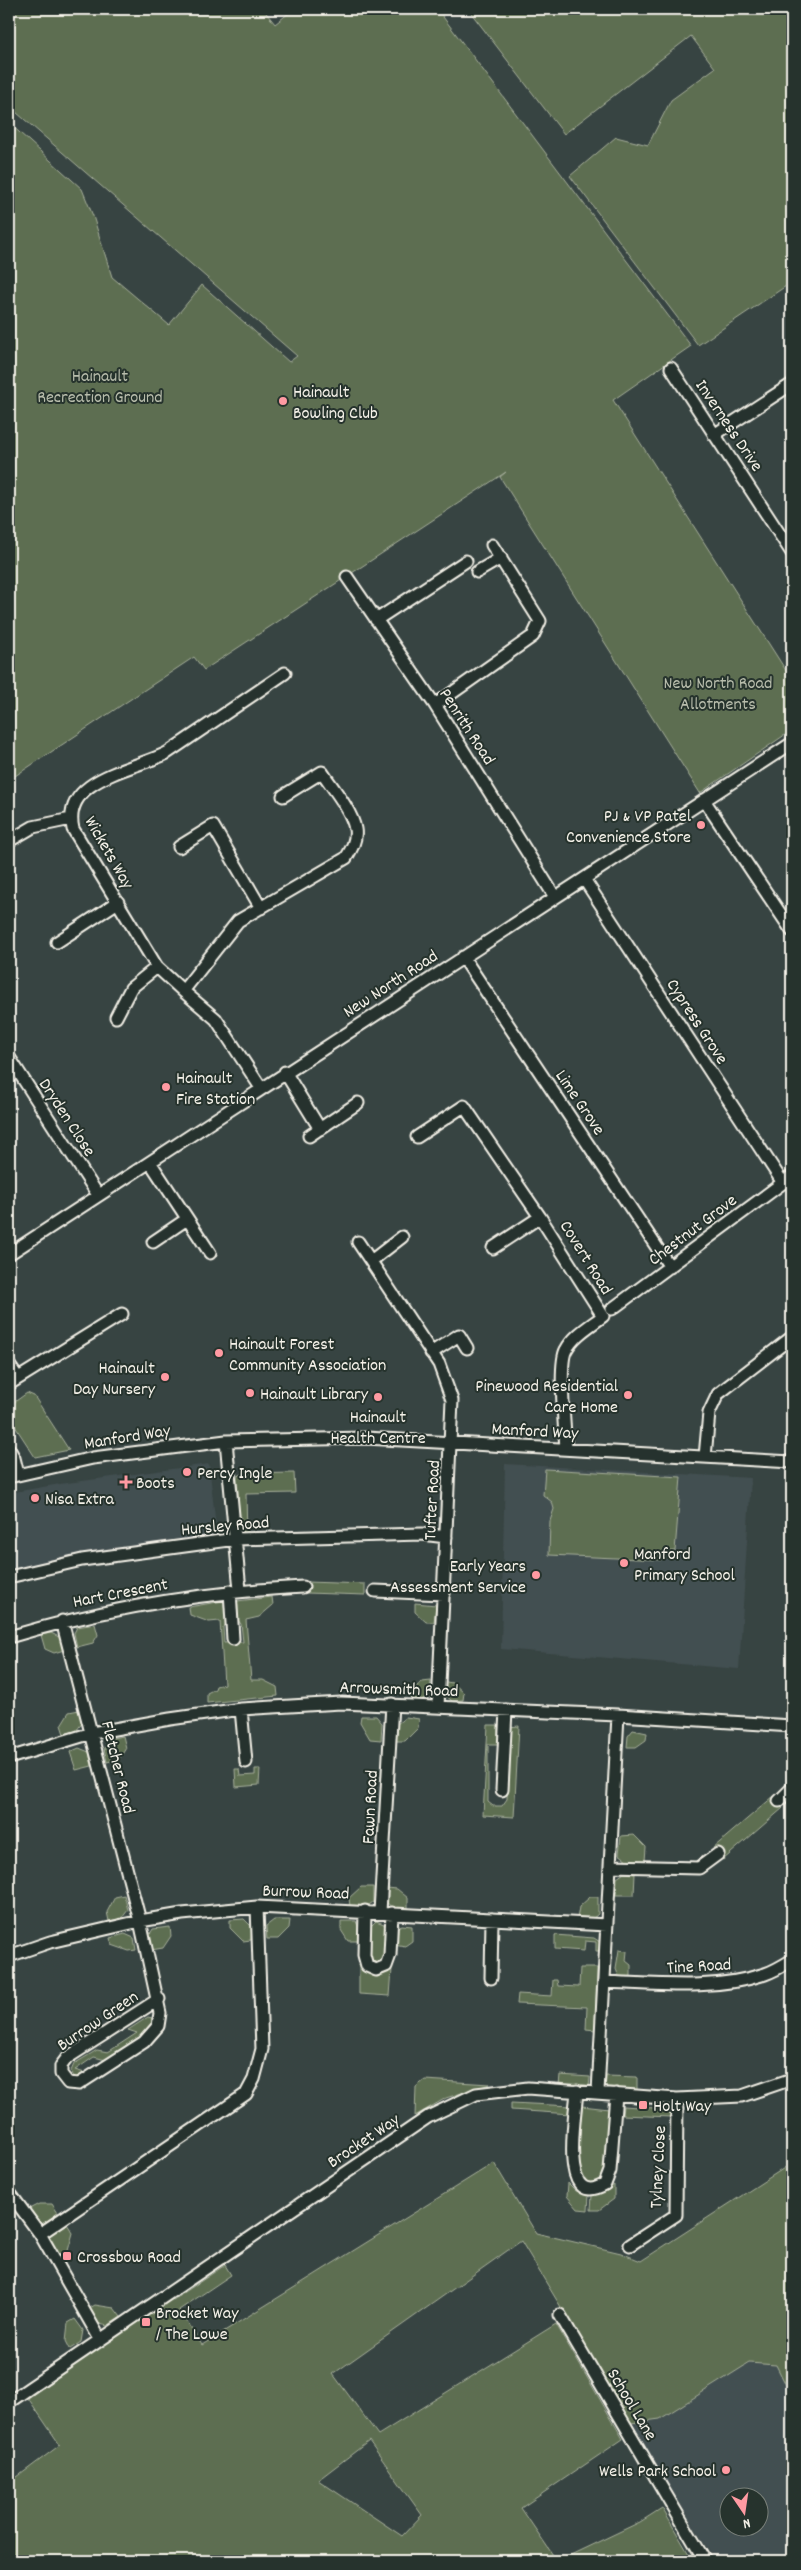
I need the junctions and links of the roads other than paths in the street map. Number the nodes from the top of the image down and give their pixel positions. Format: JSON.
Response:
{"nodes":[{"id":1,"x":671,"y":368,"type":"dead end"},
{"id":2,"x":792,"y":384,"type":"edge"},
{"id":3,"x":714,"y":436,"type":"junction"},
{"id":4,"x":492,"y":545,"type":"dead end"},
{"id":5,"x":792,"y":553,"type":"edge"},
{"id":6,"x":501,"y":558,"type":"junction"},
{"id":7,"x":466,"y":562,"type":"dead end"},
{"id":8,"x":477,"y":572,"type":"dead end"},
{"id":9,"x":347,"y":577,"type":"dead end"},
{"id":10,"x":376,"y":620,"type":"junction"},
{"id":11,"x":285,"y":673,"type":"dead end"},
{"id":12,"x":435,"y":705,"type":"junction"},
{"id":13,"x":792,"y":743,"type":"edge"},
{"id":14,"x":283,"y":796,"type":"dead end"},
{"id":15,"x":704,"y":800,"type":"junction"},
{"id":16,"x":70,"y":819,"type":"junction"},
{"id":17,"x":9,"y":842,"type":"edge"},
{"id":18,"x":179,"y":847,"type":"dead end"},
{"id":19,"x":584,"y":879,"type":"junction"},
{"id":20,"x":556,"y":897,"type":"junction"},
{"id":21,"x":118,"y":902,"type":"junction"},
{"id":22,"x":261,"y":908,"type":"junction"},
{"id":23,"x":792,"y":932,"type":"edge"},
{"id":24,"x":57,"y":942,"type":"dead end"},
{"id":25,"x":463,"y":957,"type":"junction"},
{"id":26,"x":158,"y":966,"type":"junction"},
{"id":27,"x":182,"y":991,"type":"junction"},
{"id":28,"x":116,"y":1016,"type":"dead end"},
{"id":29,"x":9,"y":1057,"type":"edge"},
{"id":30,"x":285,"y":1072,"type":"junction"},
{"id":31,"x":261,"y":1088,"type":"junction"},
{"id":32,"x":358,"y":1103,"type":"dead end"},
{"id":33,"x":320,"y":1128,"type":"junction"},
{"id":34,"x":309,"y":1136,"type":"dead end"},
{"id":35,"x":417,"y":1137,"type":"dead end"},
{"id":36,"x":150,"y":1162,"type":"junction"},
{"id":37,"x":788,"y":1180,"type":"edge"},
{"id":38,"x":98,"y":1196,"type":"junction"},
{"id":39,"x":540,"y":1217,"type":"junction"},
{"id":40,"x":187,"y":1219,"type":"junction"},
{"id":41,"x":402,"y":1237,"type":"dead end"},
{"id":42,"x":153,"y":1242,"type":"dead end"},
{"id":43,"x":358,"y":1242,"type":"dead end"},
{"id":44,"x":493,"y":1248,"type":"dead end"},
{"id":45,"x":210,"y":1253,"type":"dead end"},
{"id":46,"x":9,"y":1254,"type":"edge"},
{"id":47,"x":371,"y":1262,"type":"junction"},
{"id":48,"x":670,"y":1267,"type":"junction"},
{"id":49,"x":612,"y":1309,"type":"dead end"},
{"id":50,"x":122,"y":1314,"type":"dead end"},
{"id":51,"x":792,"y":1337,"type":"edge"},
{"id":52,"x":467,"y":1348,"type":"dead end"},
{"id":53,"x":431,"y":1353,"type":"junction"},
{"id":54,"x":9,"y":1365,"type":"edge"},
{"id":55,"x":13,"y":1381,"type":"edge"},
{"id":56,"x":226,"y":1441,"type":"junction"},
{"id":57,"x":451,"y":1444,"type":"junction"},
{"id":58,"x":9,"y":1449,"type":"edge"},
{"id":59,"x":566,"y":1449,"type":"junction"},
{"id":60,"x":705,"y":1457,"type":"junction"},
{"id":61,"x":792,"y":1462,"type":"edge"},
{"id":62,"x":14,"y":1476,"type":"edge"},
{"id":63,"x":446,"y":1537,"type":"junction"},
{"id":64,"x":236,"y":1539,"type":"junction"},
{"id":65,"x":9,"y":1577,"type":"edge"},
{"id":66,"x":303,"y":1586,"type":"dead end"},
{"id":67,"x":235,"y":1591,"type":"junction"},
{"id":68,"x":374,"y":1591,"type":"dead end"},
{"id":69,"x":444,"y":1594,"type":"junction"},
{"id":70,"x":62,"y":1621,"type":"junction"},
{"id":71,"x":9,"y":1638,"type":"edge"},
{"id":72,"x":233,"y":1639,"type":"dead end"},
{"id":73,"x":392,"y":1704,"type":"junction"},
{"id":74,"x":438,"y":1707,"type":"junction"},
{"id":75,"x":241,"y":1709,"type":"junction"},
{"id":76,"x":506,"y":1710,"type":"junction"},
{"id":77,"x":618,"y":1715,"type":"junction"},
{"id":78,"x":792,"y":1726,"type":"edge"},
{"id":79,"x":92,"y":1733,"type":"junction"},
{"id":80,"x":9,"y":1758,"type":"edge"},
{"id":81,"x":246,"y":1762,"type":"dead end"},
{"id":82,"x":792,"y":1788,"type":"edge"},
{"id":83,"x":502,"y":1790,"type":"dead end"},
{"id":84,"x":778,"y":1801,"type":"dead end"},
{"id":85,"x":718,"y":1854,"type":"dead end"},
{"id":86,"x":610,"y":1866,"type":"junction"},
{"id":87,"x":257,"y":1907,"type":"junction"},
{"id":88,"x":365,"y":1911,"type":"junction"},
{"id":89,"x":386,"y":1913,"type":"junction"},
{"id":90,"x":492,"y":1918,"type":"junction"},
{"id":91,"x":140,"y":1921,"type":"junction"},
{"id":92,"x":607,"y":1925,"type":"junction"},
{"id":93,"x":9,"y":1956,"type":"edge"},
{"id":94,"x":792,"y":1960,"type":"edge"},
{"id":95,"x":491,"y":1978,"type":"dead end"},
{"id":96,"x":604,"y":1982,"type":"junction"},
{"id":97,"x":159,"y":1999,"type":"junction"},
{"id":98,"x":792,"y":2080,"type":"edge"},
{"id":99,"x":577,"y":2091,"type":"junction"},
{"id":100,"x":598,"y":2092,"type":"junction"},
{"id":101,"x":616,"y":2094,"type":"junction"},
{"id":102,"x":676,"y":2099,"type":"junction"},
{"id":103,"x":9,"y":2192,"type":"edge"},
{"id":104,"x":40,"y":2234,"type":"junction"},
{"id":105,"x":630,"y":2245,"type":"dead end"},
{"id":106,"x":560,"y":2315,"type":"dead end"},
{"id":107,"x":100,"y":2340,"type":"junction"},
{"id":108,"x":9,"y":2402,"type":"edge"},
{"id":109,"x":705,"y":2561,"type":"edge"}],
"edges":[{"from":1,"to":3,"type":"street","name":"Inverness Drive"},
{"from":2,"to":3,"type":"street"},
{"from":3,"to":5,"type":"street","name":"Inverness Drive"},
{"from":4,"to":6,"type":"street"},
{"from":6,"to":8,"type":"street"},
{"from":6,"to":12,"type":"street"},
{"from":7,"to":10,"type":"street"},
{"from":9,"to":10,"type":"street","name":"Penrith Road"},
{"from":10,"to":12,"type":"street","name":"Penrith Road"},
{"from":11,"to":16,"type":"street","name":"Wickets Way"},
{"from":12,"to":20,"type":"street","name":"Penrith Road"},
{"from":13,"to":15,"type":"street","name":"New North Road"},
{"from":14,"to":22,"type":"street"},
{"from":15,"to":19,"type":"street","name":"New North Road"},
{"from":15,"to":23,"type":"street"},
{"from":16,"to":17,"type":"street"},
{"from":16,"to":21,"type":"street","name":"Wickets Way"},
{"from":18,"to":22,"type":"street"},
{"from":19,"to":20,"type":"street","name":"New North Road"},
{"from":19,"to":37,"type":"street","name":"Cypress Grove"},
{"from":20,"to":25,"type":"street","name":"New North Road"},
{"from":21,"to":24,"type":"street"},
{"from":21,"to":26,"type":"street","name":"Wickets Way"},
{"from":22,"to":27,"type":"street"},
{"from":25,"to":30,"type":"street","name":"New North Road"},
{"from":25,"to":48,"type":"street","name":"Lime Grove"},
{"from":26,"to":27,"type":"street","name":"Wickets Way"},
{"from":26,"to":28,"type":"street"},
{"from":27,"to":31,"type":"street","name":"Wickets Way"},
{"from":29,"to":38,"type":"street","name":"Dryden Close"},
{"from":30,"to":31,"type":"street","name":"New North Road"},
{"from":30,"to":33,"type":"street"},
{"from":31,"to":36,"type":"street","name":"New North Road"},
{"from":32,"to":33,"type":"street"},
{"from":33,"to":34,"type":"street"},
{"from":35,"to":39,"type":"street","name":"Covert Road"},
{"from":36,"to":38,"type":"street","name":"New North Road"},
{"from":36,"to":40,"type":"street"},
{"from":37,"to":48,"type":"street","name":"Chestnut Grove"},
{"from":38,"to":46,"type":"street","name":"New North Road"},
{"from":39,"to":44,"type":"street","name":"Covert Road"},
{"from":39,"to":59,"type":"street","name":"Covert Road"},
{"from":40,"to":42,"type":"street"},
{"from":40,"to":45,"type":"street"},
{"from":41,"to":47,"type":"street"},
{"from":43,"to":47,"type":"street","name":"Tufter Road"},
{"from":47,"to":53,"type":"street","name":"Tufter Road"},
{"from":48,"to":49,"type":"street","name":"Chestnut Grove"},
{"from":50,"to":55,"type":"street"},
{"from":51,"to":60,"type":"street"},
{"from":52,"to":53,"type":"street"},
{"from":53,"to":57,"type":"street","name":"Tufter Road"},
{"from":54,"to":55,"type":"street"},
{"from":56,"to":57,"type":"street","name":"Manford Way"},
{"from":56,"to":62,"type":"street","name":"Manford Way"},
{"from":56,"to":64,"type":"street"},
{"from":57,"to":59,"type":"street","name":"Manford Way"},
{"from":57,"to":63,"type":"street","name":"Tufter Road"},
{"from":58,"to":62,"type":"street"},
{"from":59,"to":60,"type":"street","name":"Manford Way"},
{"from":60,"to":61,"type":"street","name":"Manford Way"},
{"from":63,"to":64,"type":"street","name":"Hursley Road"},
{"from":63,"to":69,"type":"street","name":"Tufter Road"},
{"from":64,"to":65,"type":"street","name":"Hursley Road"},
{"from":64,"to":67,"type":"street"},
{"from":66,"to":67,"type":"street","name":"Hart Crescent"},
{"from":67,"to":70,"type":"street","name":"Hart Crescent"},
{"from":67,"to":72,"type":"street"},
{"from":68,"to":69,"type":"street"},
{"from":69,"to":74,"type":"street","name":"Tufter Road"},
{"from":70,"to":71,"type":"street","name":"Hart Crescent"},
{"from":70,"to":79,"type":"street","name":"Fletcher Road"},
{"from":73,"to":74,"type":"street","name":"Arrowsmith Road"},
{"from":73,"to":75,"type":"street","name":"Arrowsmith Road"},
{"from":73,"to":89,"type":"street","name":"Fawn Road"},
{"from":74,"to":76,"type":"street","name":"Arrowsmith Road"},
{"from":75,"to":79,"type":"street","name":"Arrowsmith Road"},
{"from":75,"to":81,"type":"street"},
{"from":76,"to":77,"type":"street","name":"Arrowsmith Road"},
{"from":76,"to":83,"type":"street"},
{"from":77,"to":78,"type":"street","name":"Arrowsmith Road"},
{"from":77,"to":86,"type":"street"},
{"from":79,"to":80,"type":"street","name":"Arrowsmith Road"},
{"from":79,"to":91,"type":"street","name":"Fletcher Road"},
{"from":82,"to":84,"type":"street"},
{"from":85,"to":86,"type":"street"},
{"from":86,"to":92,"type":"street"},
{"from":87,"to":88,"type":"street","name":"Burrow Road"},
{"from":87,"to":91,"type":"street","name":"Burrow Road"},
{"from":87,"to":104,"type":"street"},
{"from":88,"to":89,"type":"street","name":"Burrow Road"},
{"from":88,"to":89,"type":"street","name":"Fawn Road"},
{"from":89,"to":90,"type":"street","name":"Burrow Road"},
{"from":90,"to":92,"type":"street","name":"Burrow Road"},
{"from":90,"to":95,"type":"street"},
{"from":91,"to":93,"type":"street","name":"Burrow Road"},
{"from":91,"to":97,"type":"street","name":"Burrow Green"},
{"from":92,"to":96,"type":"street"},
{"from":94,"to":96,"type":"street","name":"Tine Road"},
{"from":96,"to":100,"type":"street"},
{"from":97,"to":97,"type":"street","name":"Burrow Green"},
{"from":98,"to":102,"type":"street","name":"Brocket Way"},
{"from":99,"to":100,"type":"street","name":"Brocket Way"},
{"from":99,"to":101,"type":"street"},
{"from":99,"to":107,"type":"street","name":"Brocket Way"},
{"from":100,"to":101,"type":"street","name":"Brocket Way"},
{"from":101,"to":102,"type":"street","name":"Brocket Way"},
{"from":102,"to":105,"type":"street","name":"Tylney Close"},
{"from":103,"to":104,"type":"street"},
{"from":104,"to":107,"type":"street"},
{"from":106,"to":109,"type":"street","name":"School Lane"},
{"from":107,"to":108,"type":"street","name":"Brocket Way"}]}
